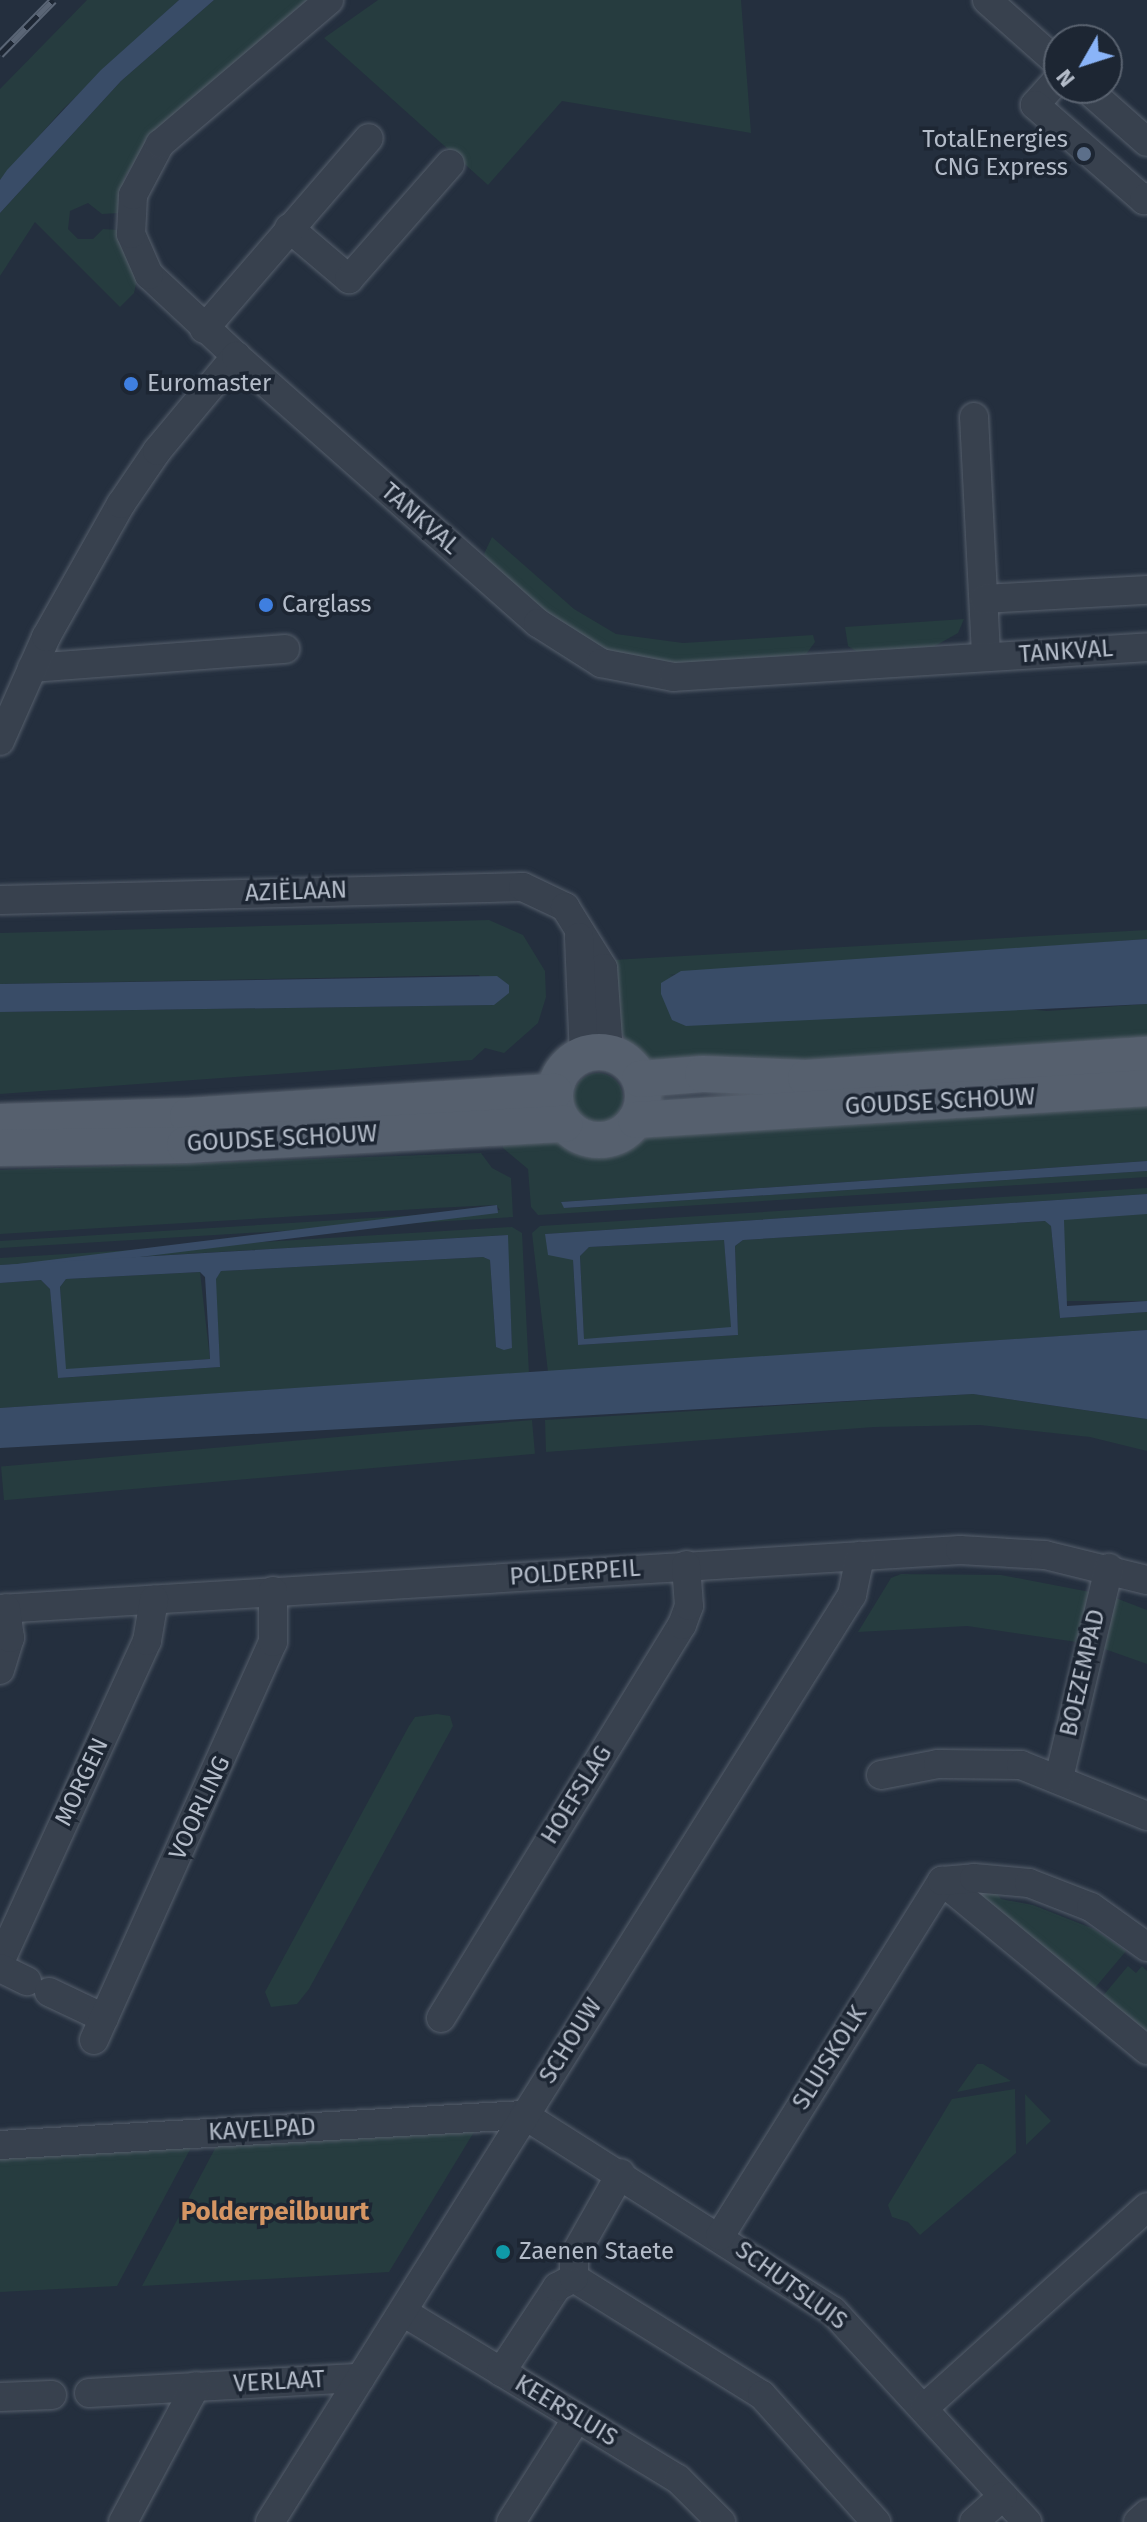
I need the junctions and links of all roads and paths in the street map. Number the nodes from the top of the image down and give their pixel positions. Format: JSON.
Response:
{"nodes":[{"id":1,"x":329,"y":0,"type":"edge"},
{"id":2,"x":987,"y":0,"type":"edge"},
{"id":3,"x":1043,"y":50,"type":"edge"},
{"id":4,"x":1043,"y":96,"type":"edge"},
{"id":5,"x":1104,"y":104,"type":"edge"},
{"id":6,"x":369,"y":138,"type":"dead end"},
{"id":7,"x":1147,"y":142,"type":"edge"},
{"id":8,"x":450,"y":164,"type":"dead end"},
{"id":9,"x":1147,"y":197,"type":"edge"},
{"id":10,"x":289,"y":228,"type":"junction"},
{"id":11,"x":204,"y":329,"type":"junction"},
{"id":12,"x":236,"y":356,"type":"junction"},
{"id":13,"x":974,"y":417,"type":"dead end"},
{"id":14,"x":1147,"y":590,"type":"edge"},
{"id":15,"x":984,"y":599,"type":"junction"},
{"id":16,"x":1147,"y":647,"type":"edge"},
{"id":17,"x":285,"y":649,"type":"dead end"},
{"id":18,"x":986,"y":657,"type":"junction"},
{"id":19,"x":32,"y":668,"type":"junction"},
{"id":20,"x":2,"y":730,"type":"edge"},
{"id":21,"x":0,"y":900,"type":"edge"},
{"id":22,"x":596,"y":1054,"type":"junction"},
{"id":23,"x":1147,"y":1055,"type":"edge"},
{"id":24,"x":640,"y":1079,"type":"junction"},
{"id":25,"x":1147,"y":1088,"type":"edge"},
{"id":26,"x":559,"y":1108,"type":"junction"},
{"id":27,"x":636,"y":1120,"type":"junction"},
{"id":28,"x":0,"y":1122,"type":"edge"},
{"id":29,"x":0,"y":1148,"type":"edge"},
{"id":30,"x":860,"y":1556,"type":"junction"},
{"id":31,"x":686,"y":1565,"type":"junction"},
{"id":32,"x":1109,"y":1568,"type":"junction"},
{"id":33,"x":1147,"y":1580,"type":"edge"},
{"id":34,"x":273,"y":1591,"type":"junction"},
{"id":35,"x":154,"y":1600,"type":"junction"},
{"id":36,"x":3,"y":1608,"type":"edge"},
{"id":37,"x":0,"y":1670,"type":"edge"},
{"id":38,"x":881,"y":1775,"type":"dead end"},
{"id":39,"x":1059,"y":1778,"type":"junction"},
{"id":40,"x":1147,"y":1816,"type":"edge"},
{"id":41,"x":942,"y":1881,"type":"junction"},
{"id":42,"x":1147,"y":1947,"type":"edge"},
{"id":43,"x":0,"y":1962,"type":"edge"},
{"id":44,"x":0,"y":1968,"type":"edge"},
{"id":45,"x":441,"y":2018,"type":"dead end"},
{"id":46,"x":1147,"y":2050,"type":"edge"},
{"id":47,"x":524,"y":2115,"type":"junction"},
{"id":48,"x":0,"y":2145,"type":"edge"},
{"id":49,"x":621,"y":2173,"type":"junction"},
{"id":50,"x":1147,"y":2207,"type":"edge"},
{"id":51,"x":720,"y":2236,"type":"junction"},
{"id":52,"x":574,"y":2278,"type":"junction"},
{"id":53,"x":403,"y":2312,"type":"junction"},
{"id":54,"x":501,"y":2372,"type":"junction"},
{"id":55,"x":361,"y":2378,"type":"junction"},
{"id":56,"x":196,"y":2386,"type":"junction"},
{"id":57,"x":89,"y":2393,"type":"dead end"},
{"id":58,"x":52,"y":2395,"type":"dead end"},
{"id":59,"x":0,"y":2397,"type":"edge"},
{"id":60,"x":924,"y":2408,"type":"junction"},
{"id":61,"x":577,"y":2418,"type":"junction"},
{"id":62,"x":1003,"y":2496,"type":"junction"},
{"id":63,"x":1147,"y":2514,"type":"edge"},
{"id":64,"x":123,"y":2522,"type":"edge"},
{"id":65,"x":270,"y":2522,"type":"edge"},
{"id":66,"x":511,"y":2522,"type":"edge"},
{"id":67,"x":721,"y":2522,"type":"edge"},
{"id":68,"x":876,"y":2522,"type":"edge"},
{"id":69,"x":974,"y":2522,"type":"edge"},
{"id":70,"x":1027,"y":2522,"type":"edge"},
{"id":71,"x":1138,"y":2522,"type":"edge"}],
"edges":[{"from":1,"to":11,"type":"street","name":"TANKVAL"},
{"from":2,"to":3,"type":"street"},
{"from":4,"to":9,"type":"street"},
{"from":5,"to":7,"type":"street"},
{"from":6,"to":10,"type":"street"},
{"from":8,"to":10,"type":"street"},
{"from":10,"to":11,"type":"street"},
{"from":11,"to":12,"type":"street","name":"TANKVAL"},
{"from":12,"to":18,"type":"street","name":"TANKVAL"},
{"from":12,"to":19,"type":"street"},
{"from":13,"to":15,"type":"street","name":"TANKVAL"},
{"from":14,"to":15,"type":"street"},
{"from":15,"to":18,"type":"street","name":"TANKVAL"},
{"from":16,"to":18,"type":"street","name":"TANKVAL"},
{"from":17,"to":19,"type":"street"},
{"from":19,"to":20,"type":"street"},
{"from":21,"to":22,"type":"street","name":"AZIËLAAN"},
{"from":22,"to":24,"type":"main road"},
{"from":22,"to":26,"type":"main road"},
{"from":23,"to":24,"type":"main road","name":"GOUDSE SCHOUW"},
{"from":24,"to":27,"type":"main road"},
{"from":25,"to":27,"type":"main road","name":"GOUDSE SCHOUW"},
{"from":26,"to":27,"type":"main road"},
{"from":26,"to":28,"type":"main road","name":"GOUDSE SCHOUW"},
{"from":26,"to":29,"type":"main road","name":"GOUDSE SCHOUW"},
{"from":30,"to":31,"type":"street","name":"POLDERPEIL"},
{"from":30,"to":32,"type":"street","name":"POLDERPEIL"},
{"from":30,"to":47,"type":"street","name":"SCHOUW"},
{"from":31,"to":34,"type":"street","name":"POLDERPEIL"},
{"from":31,"to":45,"type":"street","name":"HOEFSLAG"},
{"from":32,"to":33,"type":"street","name":"POLDERPEIL"},
{"from":32,"to":39,"type":"street","name":"BOEZEMPAD"},
{"from":34,"to":35,"type":"street","name":"POLDERPEIL"},
{"from":34,"to":44,"type":"street","name":"VOORLING"},
{"from":35,"to":36,"type":"street","name":"POLDERPEIL"},
{"from":35,"to":43,"type":"street","name":"MORGEN"},
{"from":36,"to":37,"type":"street"},
{"from":38,"to":39,"type":"street"},
{"from":39,"to":40,"type":"street"},
{"from":41,"to":42,"type":"street"},
{"from":41,"to":46,"type":"street"},
{"from":41,"to":51,"type":"street","name":"SLUISKOLK"},
{"from":47,"to":48,"type":"street","name":"KAVELPAD"},
{"from":47,"to":49,"type":"street","name":"SCHUTSLUIS"},
{"from":47,"to":53,"type":"street","name":"SCHOUW"},
{"from":49,"to":51,"type":"street","name":"SCHUTSLUIS"},
{"from":49,"to":52,"type":"street"},
{"from":50,"to":60,"type":"street"},
{"from":51,"to":60,"type":"street","name":"SCHUTSLUIS"},
{"from":52,"to":54,"type":"street"},
{"from":52,"to":68,"type":"street"},
{"from":53,"to":54,"type":"street","name":"KEERSLUIS"},
{"from":53,"to":55,"type":"street","name":"SCHOUW"},
{"from":54,"to":61,"type":"street","name":"KEERSLUIS"},
{"from":55,"to":56,"type":"street","name":"VERLAAT"},
{"from":55,"to":65,"type":"street","name":"SCHOUW"},
{"from":56,"to":57,"type":"street","name":"VERLAAT"},
{"from":56,"to":64,"type":"street"},
{"from":58,"to":59,"type":"street"},
{"from":60,"to":62,"type":"street","name":"SCHUTSLUIS"},
{"from":61,"to":66,"type":"street"},
{"from":61,"to":67,"type":"street","name":"KEERSLUIS"},
{"from":62,"to":69,"type":"street"},
{"from":62,"to":70,"type":"street","name":"SCHUTSLUIS"},
{"from":63,"to":71,"type":"street"}]}
